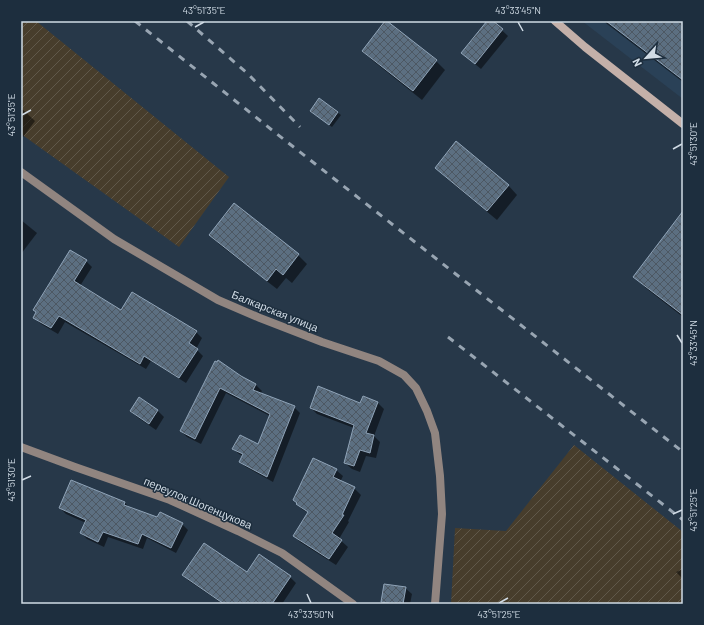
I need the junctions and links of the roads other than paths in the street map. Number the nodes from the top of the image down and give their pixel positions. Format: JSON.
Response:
{"nodes":[{"id":1,"x":555,"y":21,"type":"edge"},
{"id":2,"x":683,"y":124,"type":"edge"},
{"id":3,"x":21,"y":172,"type":"edge"},
{"id":4,"x":21,"y":446,"type":"edge"},
{"id":5,"x":353,"y":604,"type":"edge"},
{"id":6,"x":435,"y":604,"type":"edge"}],
"edges":[{"from":1,"to":2,"type":"street"},
{"from":3,"to":6,"type":"street","name":"Балкарская улица"},
{"from":4,"to":5,"type":"street","name":"переулок Шогенцукова"}]}
